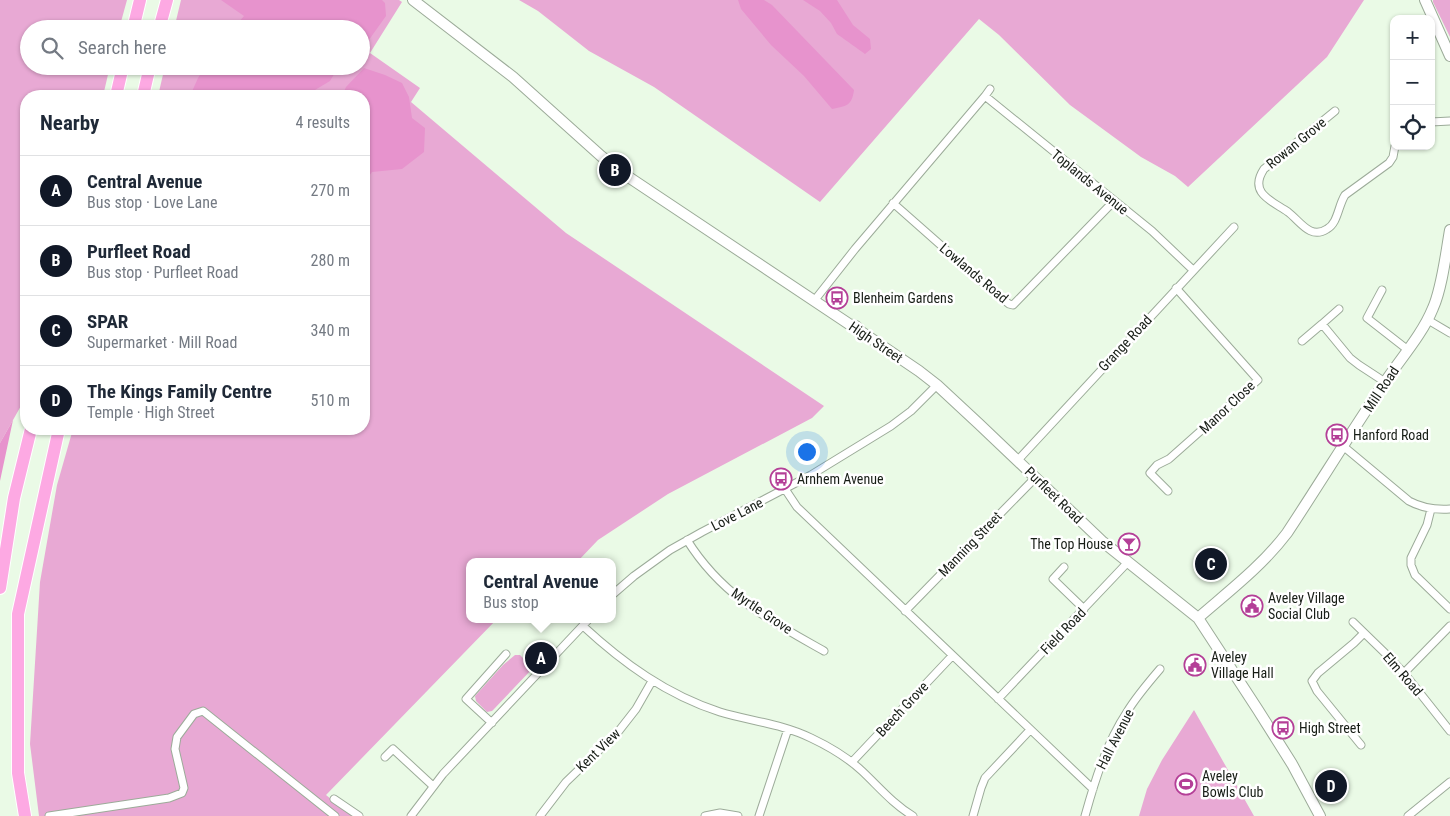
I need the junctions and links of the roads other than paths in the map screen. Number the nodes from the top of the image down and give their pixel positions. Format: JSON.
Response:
{"nodes":[{"id":1,"x":140,"y":0,"type":"edge"},
{"id":2,"x":167,"y":0,"type":"edge"},
{"id":3,"x":413,"y":0,"type":"edge"},
{"id":4,"x":1425,"y":0,"type":"edge"},
{"id":5,"x":135,"y":20,"type":"edge"},
{"id":6,"x":162,"y":20,"type":"edge"},
{"id":7,"x":1450,"y":56,"type":"edge"},
{"id":8,"x":121,"y":75,"type":"edge"},
{"id":9,"x":148,"y":75,"type":"edge"},
{"id":10,"x":990,"y":88,"type":"dead end"},
{"id":11,"x":117,"y":90,"type":"edge"},
{"id":12,"x":144,"y":90,"type":"edge"},
{"id":13,"x":985,"y":96,"type":"junction"},
{"id":14,"x":1335,"y":111,"type":"dead end"},
{"id":15,"x":1450,"y":121,"type":"edge"},
{"id":16,"x":1435,"y":122,"type":"edge"},
{"id":17,"x":1394,"y":150,"type":"edge"},
{"id":18,"x":1114,"y":201,"type":"junction"},
{"id":19,"x":893,"y":203,"type":"junction"},
{"id":20,"x":1234,"y":227,"type":"dead end"},
{"id":21,"x":1450,"y":230,"type":"edge"},
{"id":22,"x":1448,"y":250,"type":"edge"},
{"id":23,"x":1193,"y":270,"type":"junction"},
{"id":24,"x":1176,"y":288,"type":"junction"},
{"id":25,"x":1382,"y":290,"type":"dead end"},
{"id":26,"x":814,"y":301,"type":"junction"},
{"id":27,"x":1339,"y":309,"type":"dead end"},
{"id":28,"x":1428,"y":320,"type":"junction"},
{"id":29,"x":1322,"y":324,"type":"junction"},
{"id":30,"x":1450,"y":333,"type":"edge"},
{"id":31,"x":1302,"y":341,"type":"dead end"},
{"id":32,"x":1408,"y":350,"type":"junction"},
{"id":33,"x":1385,"y":382,"type":"junction"},
{"id":34,"x":937,"y":386,"type":"junction"},
{"id":35,"x":30,"y":435,"type":"edge"},
{"id":36,"x":58,"y":435,"type":"edge"},
{"id":37,"x":1343,"y":446,"type":"junction"},
{"id":38,"x":1018,"y":460,"type":"junction"},
{"id":39,"x":1036,"y":477,"type":"junction"},
{"id":40,"x":785,"y":490,"type":"junction"},
{"id":41,"x":1168,"y":491,"type":"dead end"},
{"id":42,"x":1431,"y":509,"type":"junction"},
{"id":43,"x":1450,"y":509,"type":"edge"},
{"id":44,"x":687,"y":540,"type":"junction"},
{"id":45,"x":1128,"y":562,"type":"junction"},
{"id":46,"x":1064,"y":566,"type":"dead end"},
{"id":47,"x":0,"y":588,"type":"edge"},
{"id":48,"x":616,"y":592,"type":"edge"},
{"id":49,"x":1084,"y":609,"type":"junction"},
{"id":50,"x":1450,"y":609,"type":"edge"},
{"id":51,"x":905,"y":611,"type":"junction"},
{"id":52,"x":1198,"y":618,"type":"junction"},
{"id":53,"x":1353,"y":622,"type":"dead end"},
{"id":54,"x":586,"y":623,"type":"edge"},
{"id":55,"x":583,"y":626,"type":"junction"},
{"id":56,"x":1449,"y":628,"type":"edge"},
{"id":57,"x":1364,"y":633,"type":"junction"},
{"id":58,"x":824,"y":651,"type":"dead end"},
{"id":59,"x":506,"y":654,"type":"dead end"},
{"id":60,"x":952,"y":656,"type":"junction"},
{"id":61,"x":1160,"y":669,"type":"dead end"},
{"id":62,"x":1404,"y":673,"type":"junction"},
{"id":63,"x":652,"y":681,"type":"junction"},
{"id":64,"x":998,"y":699,"type":"junction"},
{"id":65,"x":492,"y":723,"type":"junction"},
{"id":66,"x":788,"y":729,"type":"junction"},
{"id":67,"x":1030,"y":730,"type":"junction"},
{"id":68,"x":1450,"y":731,"type":"edge"},
{"id":69,"x":1360,"y":745,"type":"dead end"},
{"id":70,"x":385,"y":757,"type":"dead end"},
{"id":71,"x":852,"y":762,"type":"junction"},
{"id":72,"x":1450,"y":782,"type":"edge"},
{"id":73,"x":433,"y":786,"type":"junction"},
{"id":74,"x":1093,"y":789,"type":"junction"},
{"id":75,"x":334,"y":798,"type":"dead end"},
{"id":76,"x":25,"y":816,"type":"edge"},
{"id":77,"x":49,"y":816,"type":"edge"},
{"id":78,"x":335,"y":816,"type":"edge"},
{"id":79,"x":359,"y":816,"type":"edge"},
{"id":80,"x":411,"y":816,"type":"edge"},
{"id":81,"x":540,"y":816,"type":"edge"},
{"id":82,"x":705,"y":816,"type":"edge"},
{"id":83,"x":738,"y":816,"type":"edge"},
{"id":84,"x":759,"y":816,"type":"edge"},
{"id":85,"x":913,"y":816,"type":"edge"},
{"id":86,"x":973,"y":816,"type":"edge"},
{"id":87,"x":1085,"y":816,"type":"edge"},
{"id":88,"x":1320,"y":816,"type":"edge"},
{"id":89,"x":1408,"y":816,"type":"edge"}],
"edges":[{"from":1,"to":5,"type":"highway"},
{"from":2,"to":6,"type":"highway"},
{"from":3,"to":26,"type":"street"},
{"from":4,"to":7,"type":"street"},
{"from":8,"to":11,"type":"highway"},
{"from":9,"to":12,"type":"highway"},
{"from":10,"to":13,"type":"street"},
{"from":13,"to":18,"type":"street","name":"Toplands Avenue"},
{"from":13,"to":19,"type":"street"},
{"from":14,"to":17,"type":"street","name":"Rowan Grove"},
{"from":15,"to":16,"type":"street"},
{"from":18,"to":19,"type":"street","name":"Lowlands Road"},
{"from":18,"to":23,"type":"street","name":"Toplands Avenue"},
{"from":19,"to":26,"type":"street"},
{"from":20,"to":23,"type":"street","name":"Grange Road"},
{"from":21,"to":22,"type":"street","name":"Mill Road"},
{"from":22,"to":28,"type":"street","name":"Mill Road"},
{"from":23,"to":24,"type":"street","name":"Grange Road"},
{"from":24,"to":38,"type":"street","name":"Grange Road"},
{"from":24,"to":41,"type":"street","name":"Manor Close"},
{"from":25,"to":32,"type":"street"},
{"from":26,"to":34,"type":"street","name":"High Street"},
{"from":27,"to":29,"type":"street"},
{"from":28,"to":30,"type":"street"},
{"from":28,"to":32,"type":"street","name":"Mill Road"},
{"from":29,"to":31,"type":"street"},
{"from":29,"to":33,"type":"street"},
{"from":32,"to":33,"type":"street","name":"Mill Road"},
{"from":33,"to":37,"type":"street","name":"Mill Road"},
{"from":34,"to":38,"type":"street","name":"Purfleet Road"},
{"from":34,"to":40,"type":"street","name":"Love Lane"},
{"from":35,"to":47,"type":"highway"},
{"from":36,"to":76,"type":"highway"},
{"from":37,"to":42,"type":"street"},
{"from":37,"to":52,"type":"street","name":"Mill Road"},
{"from":38,"to":39,"type":"street","name":"Purfleet Road"},
{"from":39,"to":45,"type":"street","name":"Purfleet Road"},
{"from":39,"to":51,"type":"street","name":"Manning Street"},
{"from":40,"to":44,"type":"street","name":"Love Lane"},
{"from":40,"to":51,"type":"street"},
{"from":42,"to":43,"type":"street"},
{"from":42,"to":50,"type":"street"},
{"from":44,"to":48,"type":"street","name":"Love Lane"},
{"from":44,"to":58,"type":"street","name":"Myrtle Grove"},
{"from":45,"to":49,"type":"street","name":"Field Road"},
{"from":45,"to":52,"type":"street","name":"Purfleet Road"},
{"from":46,"to":49,"type":"street"},
{"from":49,"to":64,"type":"street","name":"Field Road"},
{"from":51,"to":60,"type":"street"},
{"from":52,"to":88,"type":"street"},
{"from":53,"to":57,"type":"street","name":"Elm Road"},
{"from":54,"to":55,"type":"street"},
{"from":55,"to":63,"type":"street"},
{"from":55,"to":65,"type":"street"},
{"from":56,"to":62,"type":"street"},
{"from":57,"to":62,"type":"street","name":"Elm Road"},
{"from":57,"to":69,"type":"street"},
{"from":59,"to":65,"type":"street"},
{"from":60,"to":64,"type":"street"},
{"from":60,"to":71,"type":"street","name":"Beech Grove"},
{"from":61,"to":74,"type":"street","name":"Hall Avenue"},
{"from":62,"to":68,"type":"street","name":"Elm Road"},
{"from":63,"to":66,"type":"street"},
{"from":63,"to":81,"type":"street","name":"Kent View"},
{"from":64,"to":67,"type":"street"},
{"from":65,"to":73,"type":"street"},
{"from":66,"to":71,"type":"street"},
{"from":66,"to":84,"type":"street"},
{"from":67,"to":74,"type":"street"},
{"from":67,"to":86,"type":"street"},
{"from":70,"to":73,"type":"street"},
{"from":71,"to":85,"type":"street"},
{"from":72,"to":89,"type":"street"},
{"from":73,"to":80,"type":"street"},
{"from":74,"to":87,"type":"street","name":"Hall Avenue"},
{"from":75,"to":79,"type":"street"},
{"from":77,"to":78,"type":"street"},
{"from":82,"to":83,"type":"street"}]}
